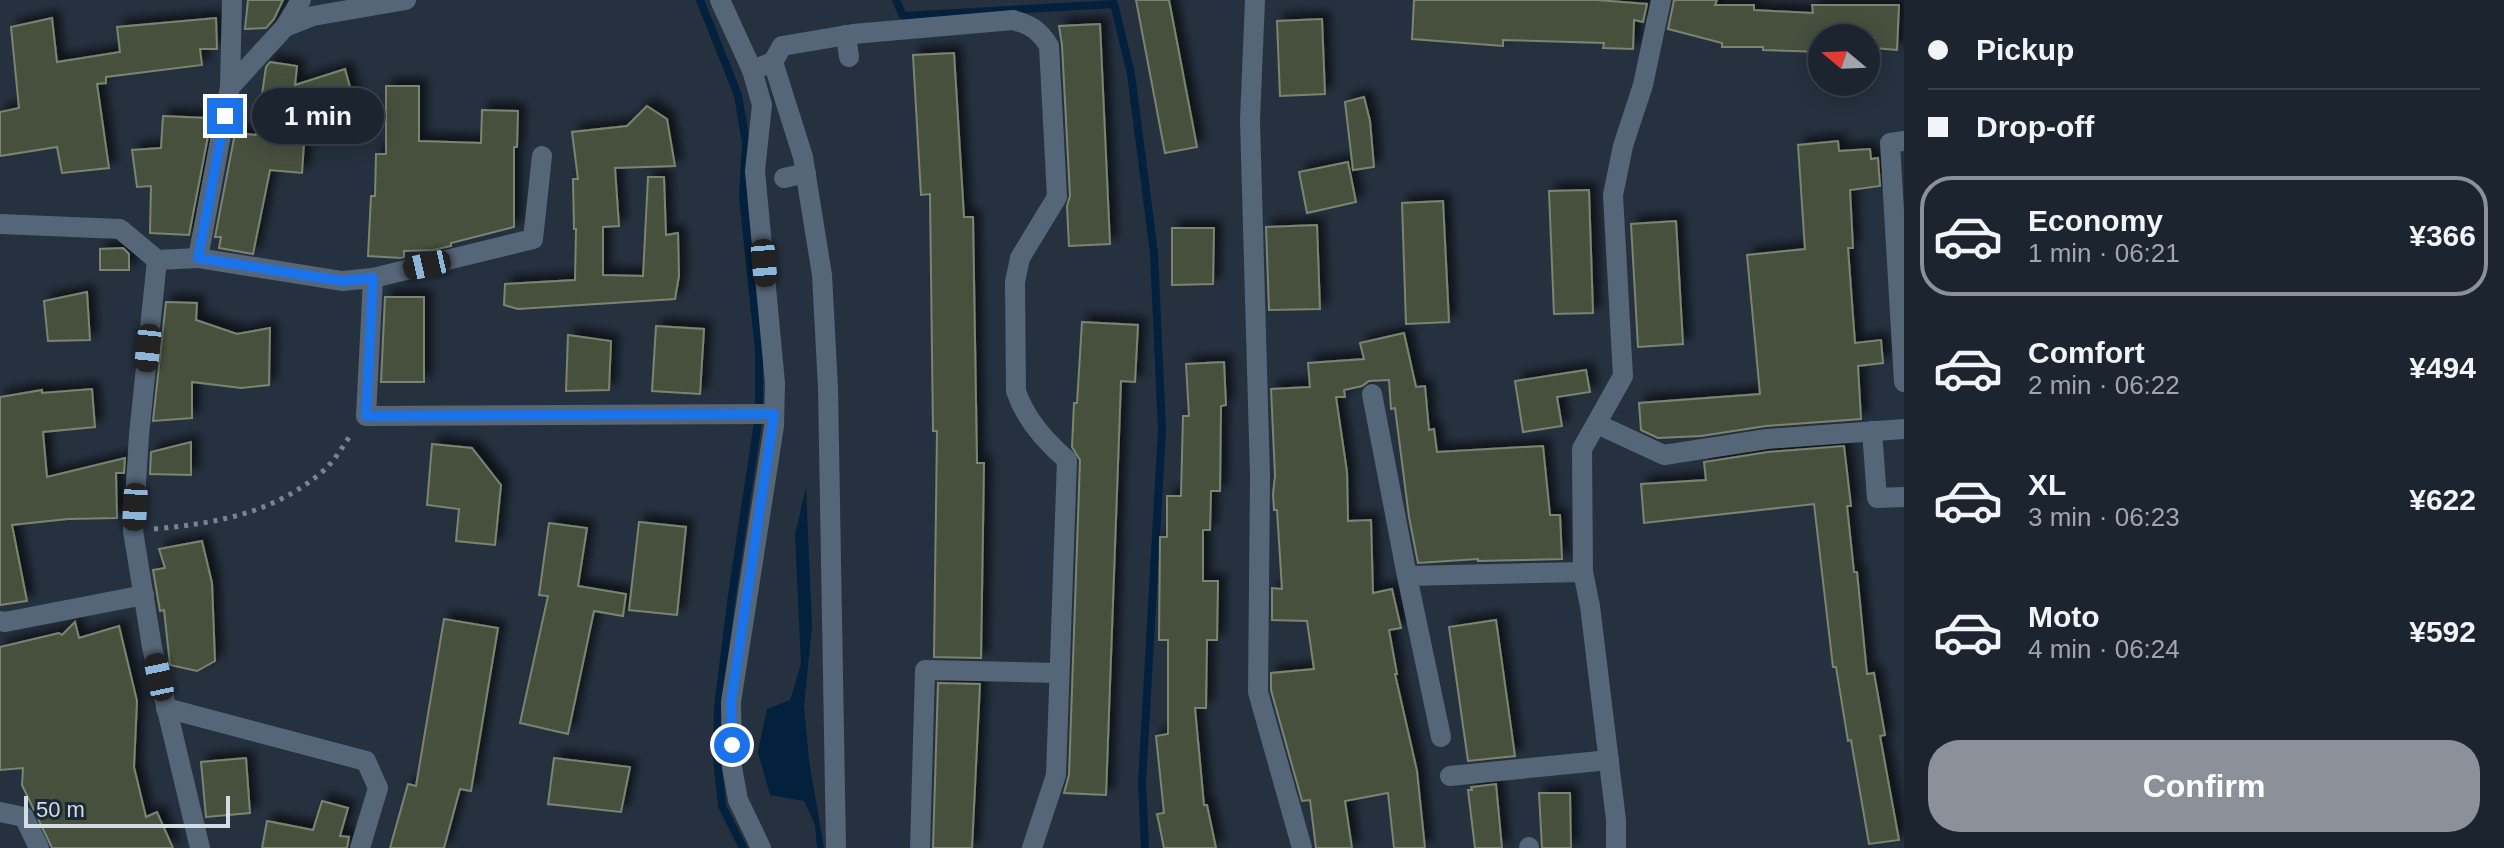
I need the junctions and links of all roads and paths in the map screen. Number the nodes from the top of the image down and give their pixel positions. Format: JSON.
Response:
{"nodes":[{"id":1,"x":232,"y":0,"type":"edge"},
{"id":2,"x":301,"y":0,"type":"edge"},
{"id":3,"x":406,"y":0,"type":"edge"},
{"id":4,"x":720,"y":0,"type":"edge"},
{"id":5,"x":1255,"y":0,"type":"edge"},
{"id":6,"x":1661,"y":0,"type":"edge"},
{"id":7,"x":285,"y":27,"type":"junction"},
{"id":8,"x":846,"y":35,"type":"junction"},
{"id":9,"x":849,"y":57,"type":"dead end"},
{"id":10,"x":773,"y":62,"type":"junction"},
{"id":11,"x":752,"y":70,"type":"junction"},
{"id":12,"x":230,"y":87,"type":"junction"},
{"id":13,"x":1904,"y":141,"type":"edge"},
{"id":14,"x":542,"y":156,"type":"dead end"},
{"id":15,"x":806,"y":173,"type":"junction"},
{"id":16,"x":784,"y":178,"type":"dead end"},
{"id":17,"x":0,"y":224,"type":"edge"},
{"id":18,"x":198,"y":258,"type":"junction"},
{"id":19,"x":157,"y":260,"type":"junction"},
{"id":20,"x":373,"y":278,"type":"junction"},
{"id":21,"x":1904,"y":382,"type":"edge"},
{"id":22,"x":1372,"y":394,"type":"dead end"},
{"id":23,"x":774,"y":414,"type":"junction"},
{"id":24,"x":366,"y":416,"type":"junction"},
{"id":25,"x":1597,"y":424,"type":"junction"},
{"id":26,"x":1904,"y":429,"type":"edge"},
{"id":27,"x":1872,"y":431,"type":"junction"},
{"id":28,"x":1904,"y":497,"type":"edge"},
{"id":29,"x":133,"y":531,"type":"junction"},
{"id":30,"x":1583,"y":572,"type":"junction"},
{"id":31,"x":1407,"y":576,"type":"junction"},
{"id":32,"x":144,"y":595,"type":"junction"},
{"id":33,"x":0,"y":621,"type":"edge"},
{"id":34,"x":1059,"y":673,"type":"junction"},
{"id":35,"x":166,"y":708,"type":"junction"},
{"id":36,"x":1441,"y":737,"type":"dead end"},
{"id":37,"x":1609,"y":760,"type":"junction"},
{"id":38,"x":1450,"y":776,"type":"dead end"},
{"id":39,"x":0,"y":812,"type":"edge"},
{"id":40,"x":39,"y":848,"type":"edge"},
{"id":41,"x":200,"y":848,"type":"edge"},
{"id":42,"x":360,"y":848,"type":"edge"},
{"id":43,"x":761,"y":848,"type":"edge"},
{"id":44,"x":836,"y":848,"type":"edge"},
{"id":45,"x":920,"y":848,"type":"edge"},
{"id":46,"x":1032,"y":848,"type":"edge"},
{"id":47,"x":1302,"y":848,"type":"edge"},
{"id":48,"x":1616,"y":848,"type":"edge"}],
"edges":[{"from":1,"to":12,"type":"street"},
{"from":2,"to":7,"type":"street"},
{"from":3,"to":7,"type":"street"},
{"from":4,"to":11,"type":"street"},
{"from":5,"to":47,"type":"street"},
{"from":6,"to":25,"type":"street"},
{"from":7,"to":12,"type":"street"},
{"from":8,"to":9,"type":"street"},
{"from":8,"to":10,"type":"street"},
{"from":8,"to":34,"type":"street"},
{"from":10,"to":11,"type":"street"},
{"from":10,"to":15,"type":"street"},
{"from":11,"to":23,"type":"street"},
{"from":12,"to":18,"type":"street"},
{"from":13,"to":21,"type":"street"},
{"from":14,"to":20,"type":"street"},
{"from":15,"to":16,"type":"street"},
{"from":15,"to":44,"type":"street"},
{"from":17,"to":19,"type":"street"},
{"from":18,"to":19,"type":"street"},
{"from":18,"to":20,"type":"street"},
{"from":19,"to":29,"type":"street"},
{"from":20,"to":24,"type":"street"},
{"from":22,"to":31,"type":"street"},
{"from":23,"to":24,"type":"street"},
{"from":23,"to":43,"type":"street"},
{"from":24,"to":29,"type":"path"},
{"from":25,"to":27,"type":"street"},
{"from":25,"to":30,"type":"street"},
{"from":26,"to":27,"type":"street"},
{"from":27,"to":28,"type":"street"},
{"from":29,"to":32,"type":"street"},
{"from":30,"to":31,"type":"street"},
{"from":30,"to":37,"type":"street"},
{"from":31,"to":36,"type":"street"},
{"from":32,"to":33,"type":"street"},
{"from":32,"to":35,"type":"street"},
{"from":34,"to":45,"type":"street"},
{"from":34,"to":46,"type":"street"},
{"from":35,"to":41,"type":"street"},
{"from":35,"to":42,"type":"street"},
{"from":37,"to":38,"type":"street"},
{"from":37,"to":48,"type":"street"},
{"from":39,"to":40,"type":"street"}]}
